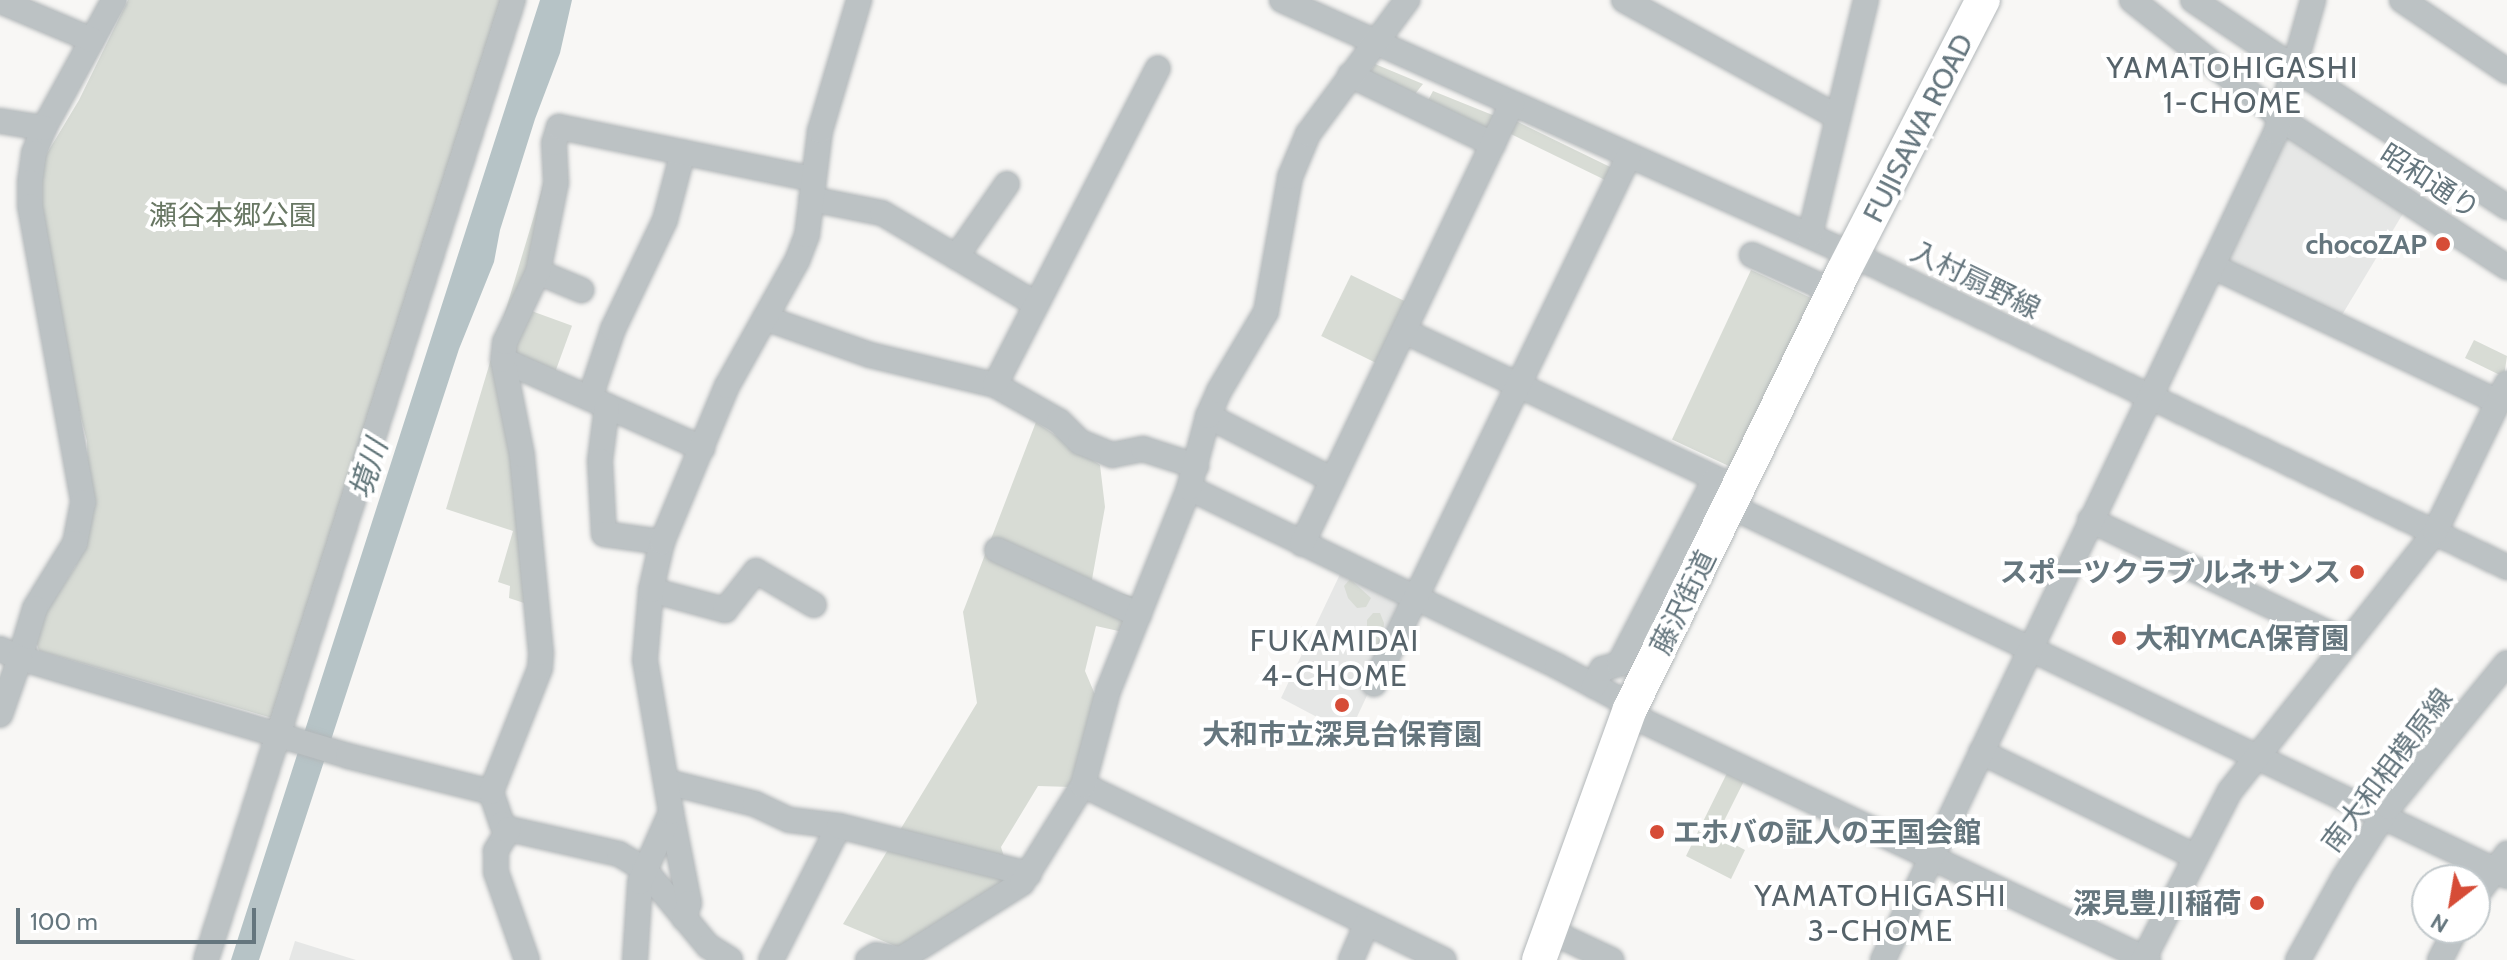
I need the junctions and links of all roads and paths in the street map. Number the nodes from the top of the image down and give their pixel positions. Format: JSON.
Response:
{"nodes":[{"id":1,"x":114,"y":0,"type":"edge"},
{"id":2,"x":513,"y":0,"type":"edge"},
{"id":3,"x":859,"y":0,"type":"edge"},
{"id":4,"x":1282,"y":0,"type":"edge"},
{"id":5,"x":1407,"y":0,"type":"edge"},
{"id":6,"x":1624,"y":0,"type":"edge"},
{"id":7,"x":1866,"y":0,"type":"edge"},
{"id":8,"x":1983,"y":0,"type":"edge"},
{"id":9,"x":2132,"y":0,"type":"edge"},
{"id":10,"x":2193,"y":0,"type":"edge"},
{"id":11,"x":2313,"y":0,"type":"edge"},
{"id":12,"x":2402,"y":0,"type":"edge"},
{"id":13,"x":0,"y":1,"type":"edge"},
{"id":14,"x":92,"y":40,"type":"junction"},
{"id":15,"x":1376,"y":43,"type":"junction"},
{"id":16,"x":1158,"y":68,"type":"dead end"},
{"id":17,"x":2507,"y":71,"type":"edge"},
{"id":18,"x":1350,"y":75,"type":"junction"},
{"id":19,"x":1512,"y":104,"type":"junction"},
{"id":20,"x":1838,"y":117,"type":"junction"},
{"id":21,"x":2281,"y":118,"type":"junction"},
{"id":22,"x":0,"y":121,"type":"edge"},
{"id":23,"x":44,"y":128,"type":"junction"},
{"id":24,"x":1493,"y":144,"type":"junction"},
{"id":25,"x":683,"y":152,"type":"junction"},
{"id":26,"x":1629,"y":156,"type":"junction"},
{"id":27,"x":1007,"y":184,"type":"dead end"},
{"id":28,"x":811,"y":189,"type":"junction"},
{"id":29,"x":2507,"y":207,"type":"edge"},
{"id":30,"x":1810,"y":235,"type":"junction"},
{"id":31,"x":1752,"y":255,"type":"dead end"},
{"id":32,"x":1853,"y":255,"type":"junction"},
{"id":33,"x":956,"y":257,"type":"junction"},
{"id":34,"x":2212,"y":266,"type":"junction"},
{"id":35,"x":2507,"y":267,"type":"edge"},
{"id":36,"x":538,"y":272,"type":"junction"},
{"id":37,"x":1823,"y":287,"type":"dead end"},
{"id":38,"x":581,"y":290,"type":"dead end"},
{"id":39,"x":1036,"y":304,"type":"junction"},
{"id":40,"x":765,"y":318,"type":"junction"},
{"id":41,"x":1404,"y":331,"type":"junction"},
{"id":42,"x":503,"y":360,"type":"junction"},
{"id":43,"x":995,"y":385,"type":"junction"},
{"id":44,"x":1518,"y":385,"type":"junction"},
{"id":45,"x":2503,"y":393,"type":"edge"},
{"id":46,"x":2151,"y":397,"type":"junction"},
{"id":47,"x":598,"y":402,"type":"junction"},
{"id":48,"x":1208,"y":416,"type":"junction"},
{"id":49,"x":702,"y":448,"type":"junction"},
{"id":50,"x":1193,"y":477,"type":"junction"},
{"id":51,"x":1333,"y":480,"type":"junction"},
{"id":52,"x":1728,"y":491,"type":"junction"},
{"id":53,"x":2090,"y":520,"type":"junction"},
{"id":54,"x":2435,"y":532,"type":"junction"},
{"id":55,"x":662,"y":542,"type":"junction"},
{"id":56,"x":1302,"y":544,"type":"junction"},
{"id":57,"x":997,"y":550,"type":"dead end"},
{"id":58,"x":2507,"y":567,"type":"edge"},
{"id":59,"x":651,"y":590,"type":"junction"},
{"id":60,"x":1416,"y":598,"type":"junction"},
{"id":61,"x":814,"y":605,"type":"dead end"},
{"id":62,"x":1139,"y":615,"type":"junction"},
{"id":63,"x":2347,"y":642,"type":"junction"},
{"id":64,"x":2031,"y":649,"type":"junction"},
{"id":65,"x":10,"y":654,"type":"edge"},
{"id":66,"x":2507,"y":663,"type":"edge"},
{"id":67,"x":1374,"y":684,"type":"dead end"},
{"id":68,"x":1594,"y":686,"type":"junction"},
{"id":69,"x":1630,"y":709,"type":"junction"},
{"id":70,"x":0,"y":715,"type":"edge"},
{"id":71,"x":279,"y":735,"type":"junction"},
{"id":72,"x":1981,"y":752,"type":"junction"},
{"id":73,"x":2256,"y":756,"type":"junction"},
{"id":74,"x":667,"y":782,"type":"junction"},
{"id":75,"x":1083,"y":785,"type":"junction"},
{"id":76,"x":491,"y":792,"type":"junction"},
{"id":77,"x":671,"y":812,"type":"junction"},
{"id":78,"x":2383,"y":817,"type":"junction"},
{"id":79,"x":839,"y":826,"type":"junction"},
{"id":80,"x":509,"y":829,"type":"junction"},
{"id":81,"x":2194,"y":856,"type":"junction"},
{"id":82,"x":1932,"y":857,"type":"junction"},
{"id":83,"x":2503,"y":867,"type":"edge"},
{"id":84,"x":644,"y":869,"type":"junction"},
{"id":85,"x":1029,"y":874,"type":"junction"},
{"id":86,"x":684,"y":918,"type":"junction"},
{"id":87,"x":1367,"y":923,"type":"junction"},
{"id":88,"x":1544,"y":945,"type":"edge"},
{"id":89,"x":2145,"y":959,"type":"edge"},
{"id":90,"x":206,"y":960,"type":"edge"},
{"id":91,"x":527,"y":960,"type":"edge"},
{"id":92,"x":635,"y":960,"type":"edge"},
{"id":93,"x":730,"y":960,"type":"edge"},
{"id":94,"x":771,"y":960,"type":"edge"},
{"id":95,"x":868,"y":960,"type":"edge"},
{"id":96,"x":1351,"y":960,"type":"edge"},
{"id":97,"x":1444,"y":960,"type":"edge"},
{"id":98,"x":1611,"y":960,"type":"edge"},
{"id":99,"x":1883,"y":960,"type":"edge"},
{"id":100,"x":2298,"y":960,"type":"edge"}],
"edges":[{"from":1,"to":14,"type":"street"},
{"from":2,"to":71,"type":"street"},
{"from":3,"to":28,"type":"street"},
{"from":4,"to":15,"type":"street","name":"入村扇野線"},
{"from":5,"to":15,"type":"street"},
{"from":6,"to":20,"type":"street"},
{"from":7,"to":20,"type":"street"},
{"from":8,"to":32,"type":"highway","name":"FUJISAWA ROAD"},
{"from":9,"to":21,"type":"street","name":"昭和通り"},
{"from":10,"to":29,"type":"street"},
{"from":11,"to":21,"type":"street"},
{"from":12,"to":17,"type":"street"},
{"from":13,"to":14,"type":"street"},
{"from":14,"to":23,"type":"street"},
{"from":15,"to":18,"type":"street"},
{"from":15,"to":19,"type":"street","name":"入村扇野線"},
{"from":16,"to":39,"type":"street"},
{"from":18,"to":24,"type":"street"},
{"from":18,"to":48,"type":"street"},
{"from":19,"to":24,"type":"street"},
{"from":19,"to":26,"type":"street","name":"入村扇野線"},
{"from":20,"to":30,"type":"street"},
{"from":21,"to":34,"type":"street"},
{"from":21,"to":35,"type":"street","name":"昭和通り"},
{"from":22,"to":23,"type":"street"},
{"from":23,"to":65,"type":"street"},
{"from":24,"to":41,"type":"street"},
{"from":25,"to":28,"type":"street"},
{"from":25,"to":36,"type":"street"},
{"from":25,"to":47,"type":"street"},
{"from":26,"to":30,"type":"street","name":"入村扇野線"},
{"from":26,"to":44,"type":"street"},
{"from":27,"to":33,"type":"street"},
{"from":28,"to":33,"type":"street"},
{"from":28,"to":40,"type":"street"},
{"from":30,"to":32,"type":"street","name":"入村扇野線"},
{"from":31,"to":37,"type":"street"},
{"from":32,"to":46,"type":"street","name":"入村扇野線"},
{"from":32,"to":52,"type":"highway","name":"藤沢街道"},
{"from":33,"to":39,"type":"street"},
{"from":34,"to":45,"type":"street"},
{"from":34,"to":46,"type":"street"},
{"from":36,"to":38,"type":"street"},
{"from":36,"to":42,"type":"street"},
{"from":39,"to":43,"type":"street"},
{"from":40,"to":43,"type":"street"},
{"from":40,"to":49,"type":"street"},
{"from":41,"to":44,"type":"street"},
{"from":41,"to":51,"type":"street"},
{"from":42,"to":47,"type":"street"},
{"from":42,"to":76,"type":"street"},
{"from":43,"to":50,"type":"street"},
{"from":44,"to":52,"type":"street"},
{"from":44,"to":60,"type":"street"},
{"from":45,"to":54,"type":"street"},
{"from":46,"to":53,"type":"street"},
{"from":46,"to":54,"type":"street","name":"入村扇野線"},
{"from":47,"to":49,"type":"street"},
{"from":47,"to":55,"type":"street"},
{"from":48,"to":50,"type":"street"},
{"from":48,"to":51,"type":"street"},
{"from":49,"to":55,"type":"street"},
{"from":50,"to":56,"type":"street"},
{"from":50,"to":62,"type":"street"},
{"from":51,"to":56,"type":"street"},
{"from":52,"to":64,"type":"street"},
{"from":52,"to":68,"type":"street"},
{"from":52,"to":69,"type":"highway","name":"藤沢街道"},
{"from":53,"to":63,"type":"street"},
{"from":53,"to":64,"type":"street"},
{"from":54,"to":58,"type":"street","name":"入村扇野線"},
{"from":54,"to":63,"type":"street"},
{"from":55,"to":59,"type":"street"},
{"from":56,"to":60,"type":"street"},
{"from":57,"to":62,"type":"street"},
{"from":59,"to":61,"type":"street"},
{"from":59,"to":74,"type":"street"},
{"from":60,"to":67,"type":"street"},
{"from":60,"to":68,"type":"street"},
{"from":62,"to":75,"type":"street"},
{"from":63,"to":73,"type":"street"},
{"from":64,"to":72,"type":"street"},
{"from":64,"to":73,"type":"street"},
{"from":65,"to":70,"type":"street"},
{"from":65,"to":71,"type":"street"},
{"from":66,"to":78,"type":"street","name":"南大和相模原線"},
{"from":68,"to":69,"type":"street"},
{"from":69,"to":82,"type":"street"},
{"from":69,"to":88,"type":"highway","name":"藤沢街道"},
{"from":71,"to":76,"type":"street"},
{"from":71,"to":90,"type":"street"},
{"from":72,"to":81,"type":"street"},
{"from":72,"to":82,"type":"street"},
{"from":73,"to":78,"type":"street"},
{"from":73,"to":81,"type":"street"},
{"from":74,"to":77,"type":"street"},
{"from":74,"to":79,"type":"street"},
{"from":75,"to":85,"type":"street"},
{"from":75,"to":87,"type":"street"},
{"from":76,"to":80,"type":"street"},
{"from":77,"to":84,"type":"street"},
{"from":77,"to":86,"type":"street"},
{"from":78,"to":83,"type":"street"},
{"from":78,"to":100,"type":"street","name":"南大和相模原線"},
{"from":79,"to":85,"type":"street"},
{"from":79,"to":94,"type":"street"},
{"from":80,"to":84,"type":"street"},
{"from":80,"to":91,"type":"street"},
{"from":81,"to":89,"type":"street"},
{"from":82,"to":89,"type":"street"},
{"from":82,"to":99,"type":"street"},
{"from":84,"to":86,"type":"street"},
{"from":84,"to":92,"type":"street"},
{"from":85,"to":95,"type":"street"},
{"from":86,"to":93,"type":"street"},
{"from":87,"to":96,"type":"street"},
{"from":87,"to":97,"type":"street"},
{"from":88,"to":98,"type":"street"}]}
